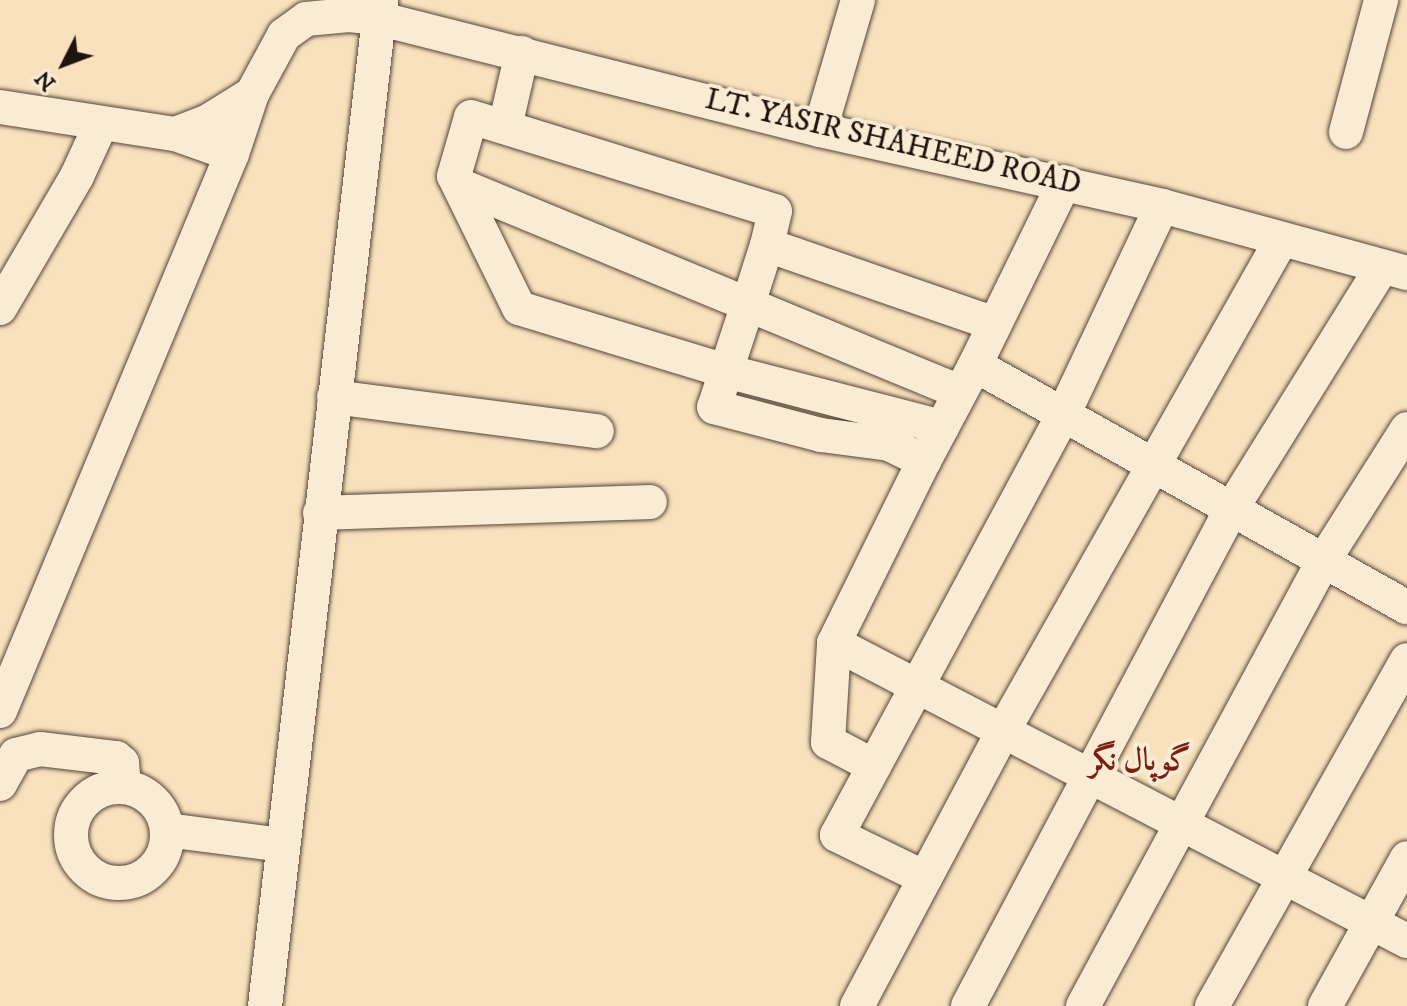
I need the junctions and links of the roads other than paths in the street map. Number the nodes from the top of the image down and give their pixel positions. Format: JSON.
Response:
{"nodes":[{"id":1,"x":858,"y":0,"type":"edge"},
{"id":2,"x":1381,"y":0,"type":"edge"},
{"id":3,"x":379,"y":9,"type":"edge"},
{"id":4,"x":522,"y":53,"type":"junction"},
{"id":5,"x":252,"y":94,"type":"junction"},
{"id":6,"x":0,"y":107,"type":"edge"},
{"id":7,"x":100,"y":126,"type":"junction"},
{"id":8,"x":505,"y":127,"type":"junction"},
{"id":9,"x":820,"y":130,"type":"junction"},
{"id":10,"x":1346,"y":132,"type":"dead end"},
{"id":11,"x":175,"y":134,"type":"junction"},
{"id":12,"x":232,"y":154,"type":"junction"},
{"id":13,"x":1064,"y":183,"type":"junction"},
{"id":14,"x":459,"y":185,"type":"junction"},
{"id":15,"x":1162,"y":206,"type":"junction"},
{"id":16,"x":1280,"y":242,"type":"junction"},
{"id":17,"x":767,"y":245,"type":"junction"},
{"id":18,"x":1394,"y":270,"type":"edge"},
{"id":19,"x":749,"y":301,"type":"junction"},
{"id":20,"x":0,"y":308,"type":"edge"},
{"id":21,"x":992,"y":329,"type":"junction"},
{"id":22,"x":726,"y":371,"type":"junction"},
{"id":23,"x":968,"y":379,"type":"junction"},
{"id":24,"x":334,"y":397,"type":"junction"},
{"id":25,"x":1064,"y":413,"type":"junction"},
{"id":26,"x":942,"y":427,"type":"junction"},
{"id":27,"x":1407,"y":429,"type":"edge"},
{"id":28,"x":597,"y":431,"type":"dead end"},
{"id":29,"x":924,"y":461,"type":"junction"},
{"id":30,"x":1152,"y":463,"type":"junction"},
{"id":31,"x":650,"y":502,"type":"dead end"},
{"id":32,"x":1232,"y":508,"type":"junction"},
{"id":33,"x":320,"y":513,"type":"junction"},
{"id":34,"x":1324,"y":560,"type":"junction"},
{"id":35,"x":1407,"y":607,"type":"edge"},
{"id":36,"x":834,"y":643,"type":"junction"},
{"id":37,"x":1407,"y":660,"type":"edge"},
{"id":38,"x":918,"y":686,"type":"junction"},
{"id":39,"x":0,"y":711,"type":"edge"},
{"id":40,"x":1003,"y":731,"type":"junction"},
{"id":41,"x":874,"y":766,"type":"junction"},
{"id":42,"x":1090,"y":776,"type":"junction"},
{"id":43,"x":0,"y":784,"type":"edge"},
{"id":44,"x":124,"y":787,"type":"junction"},
{"id":45,"x":1182,"y":824,"type":"junction"},
{"id":46,"x":166,"y":840,"type":"junction"},
{"id":47,"x":282,"y":857,"type":"junction"},
{"id":48,"x":1407,"y":858,"type":"edge"},
{"id":49,"x":1285,"y":877,"type":"junction"},
{"id":50,"x":925,"y":878,"type":"junction"},
{"id":51,"x":1372,"y":922,"type":"junction"},
{"id":52,"x":1407,"y":941,"type":"edge"},
{"id":53,"x":265,"y":1006,"type":"edge"},
{"id":54,"x":857,"y":1006,"type":"edge"},
{"id":55,"x":968,"y":1006,"type":"edge"},
{"id":56,"x":1083,"y":1006,"type":"edge"},
{"id":57,"x":1212,"y":1006,"type":"edge"},
{"id":58,"x":1325,"y":1006,"type":"edge"}],
"edges":[{"from":1,"to":9,"type":"street"},
{"from":2,"to":10,"type":"street"},
{"from":3,"to":4,"type":"street","name":"LT. YASIR SHAHEED ROAD"},
{"from":3,"to":5,"type":"street","name":"LT. YASIR SHAHEED ROAD"},
{"from":3,"to":24,"type":"street"},
{"from":4,"to":8,"type":"street"},
{"from":4,"to":9,"type":"street","name":"LT. YASIR SHAHEED ROAD"},
{"from":5,"to":11,"type":"street"},
{"from":5,"to":12,"type":"street","name":"LT. YASIR SHAHEED ROAD"},
{"from":6,"to":7,"type":"street"},
{"from":7,"to":11,"type":"street"},
{"from":7,"to":20,"type":"street"},
{"from":8,"to":14,"type":"street"},
{"from":8,"to":17,"type":"street"},
{"from":9,"to":13,"type":"street","name":"LT. YASIR SHAHEED ROAD"},
{"from":11,"to":12,"type":"street"},
{"from":12,"to":39,"type":"street","name":"LT. YASIR SHAHEED ROAD"},
{"from":13,"to":15,"type":"street","name":"LT. YASIR SHAHEED ROAD"},
{"from":13,"to":21,"type":"street"},
{"from":14,"to":19,"type":"street"},
{"from":14,"to":22,"type":"street"},
{"from":15,"to":16,"type":"street","name":"LT. YASIR SHAHEED ROAD"},
{"from":15,"to":25,"type":"street"},
{"from":16,"to":18,"type":"street","name":"LT. YASIR SHAHEED ROAD"},
{"from":16,"to":30,"type":"street"},
{"from":17,"to":19,"type":"street"},
{"from":17,"to":21,"type":"street"},
{"from":18,"to":32,"type":"street"},
{"from":19,"to":22,"type":"street"},
{"from":19,"to":23,"type":"street"},
{"from":21,"to":23,"type":"street"},
{"from":22,"to":26,"type":"street"},
{"from":22,"to":29,"type":"street"},
{"from":23,"to":25,"type":"street"},
{"from":23,"to":26,"type":"street"},
{"from":24,"to":28,"type":"street"},
{"from":24,"to":33,"type":"street"},
{"from":25,"to":30,"type":"street"},
{"from":25,"to":38,"type":"street"},
{"from":26,"to":29,"type":"street"},
{"from":27,"to":34,"type":"street"},
{"from":29,"to":36,"type":"street"},
{"from":30,"to":32,"type":"street"},
{"from":30,"to":40,"type":"street"},
{"from":31,"to":33,"type":"street"},
{"from":32,"to":34,"type":"street"},
{"from":32,"to":42,"type":"street"},
{"from":33,"to":47,"type":"street"},
{"from":34,"to":35,"type":"street"},
{"from":34,"to":45,"type":"street"},
{"from":36,"to":38,"type":"street"},
{"from":36,"to":41,"type":"street"},
{"from":37,"to":49,"type":"street"},
{"from":38,"to":40,"type":"street"},
{"from":38,"to":41,"type":"street"},
{"from":40,"to":42,"type":"street"},
{"from":40,"to":50,"type":"street"},
{"from":41,"to":50,"type":"street"},
{"from":42,"to":45,"type":"street"},
{"from":42,"to":55,"type":"street"},
{"from":43,"to":44,"type":"street"},
{"from":44,"to":46,"type":"street"},
{"from":44,"to":46,"type":"street"},
{"from":45,"to":49,"type":"street"},
{"from":45,"to":56,"type":"street"},
{"from":46,"to":47,"type":"street"},
{"from":47,"to":53,"type":"street"},
{"from":48,"to":51,"type":"street"},
{"from":49,"to":51,"type":"street"},
{"from":49,"to":57,"type":"street"},
{"from":50,"to":54,"type":"street"},
{"from":51,"to":52,"type":"street"},
{"from":51,"to":58,"type":"street"}]}
